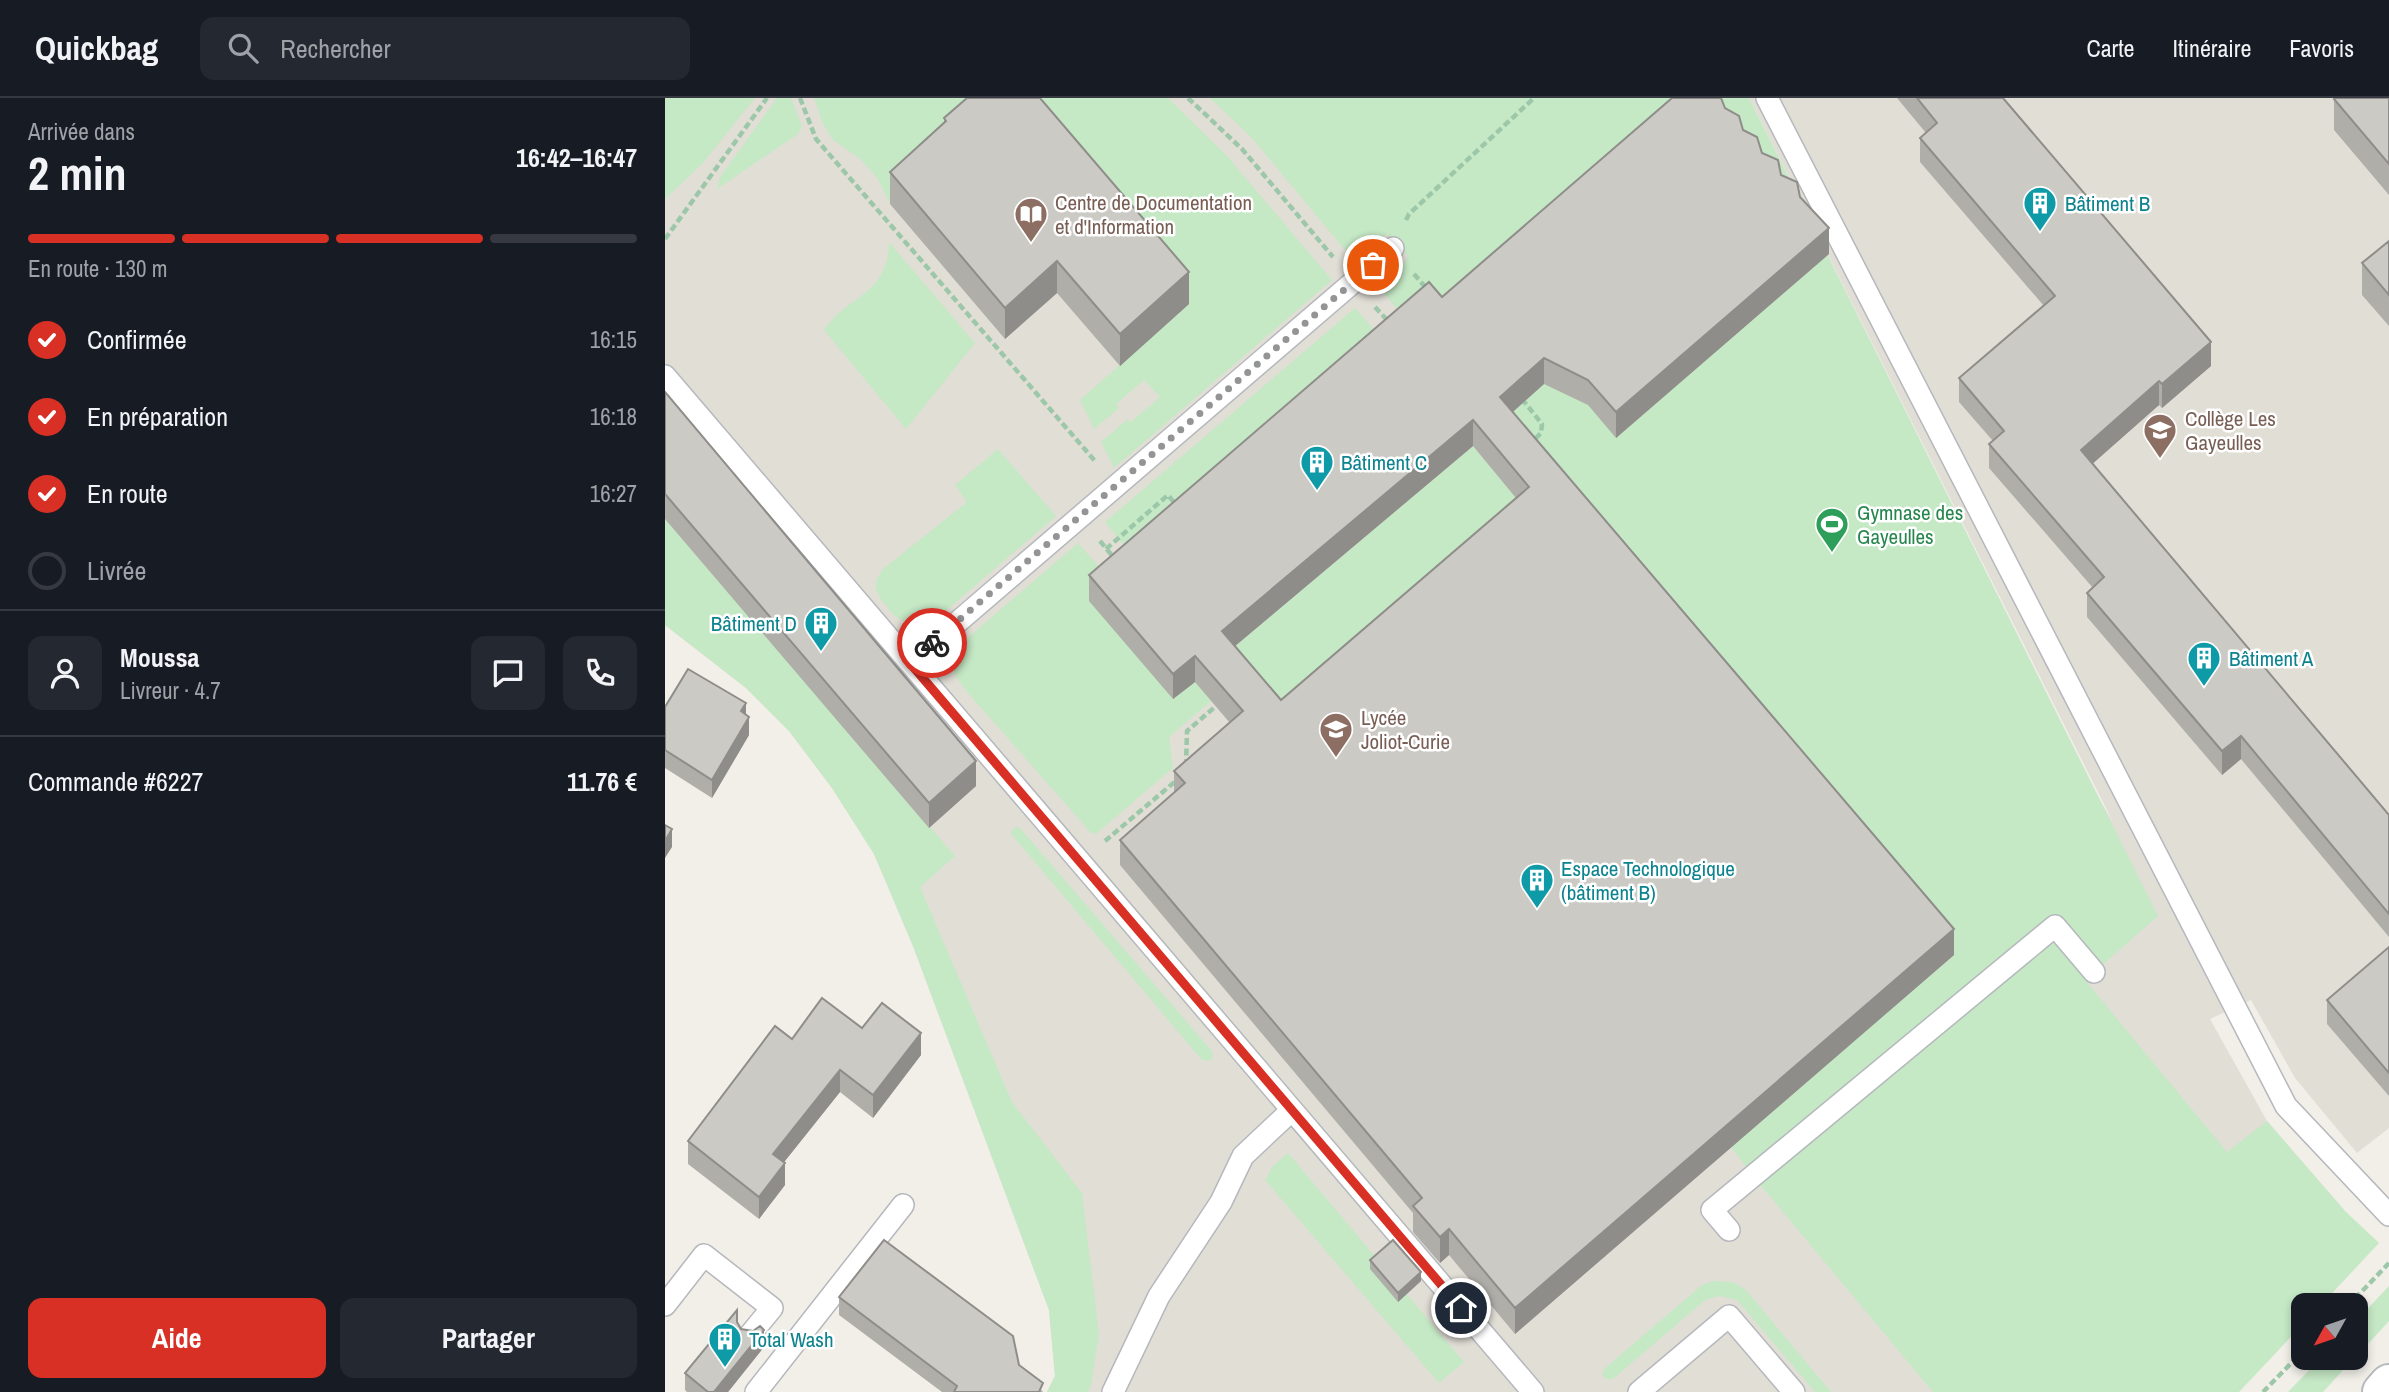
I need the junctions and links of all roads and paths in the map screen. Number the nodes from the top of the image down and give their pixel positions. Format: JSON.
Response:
{"nodes":[{"id":1,"x":767,"y":98,"type":"edge"},
{"id":2,"x":800,"y":98,"type":"edge"},
{"id":3,"x":1188,"y":98,"type":"edge"},
{"id":4,"x":1534,"y":98,"type":"edge"},
{"id":5,"x":1767,"y":98,"type":"edge"},
{"id":6,"x":665,"y":239,"type":"edge"},
{"id":7,"x":1392,"y":248,"type":"junction"},
{"id":8,"x":1353,"y":281,"type":"junction"},
{"id":9,"x":1428,"y":291,"type":"edge"},
{"id":10,"x":1390,"y":323,"type":"edge"},
{"id":11,"x":665,"y":376,"type":"edge"},
{"id":12,"x":1513,"y":389,"type":"edge"},
{"id":13,"x":1530,"y":443,"type":"edge"},
{"id":14,"x":1116,"y":485,"type":"junction"},
{"id":15,"x":1181,"y":510,"type":"edge"},
{"id":16,"x":1118,"y":563,"type":"edge"},
{"id":17,"x":910,"y":663,"type":"junction"},
{"id":18,"x":1216,"y":706,"type":"edge"},
{"id":19,"x":1080,"y":862,"type":"junction"},
{"id":20,"x":2094,"y":972,"type":"dead end"},
{"id":21,"x":1292,"y":1110,"type":"junction"},
{"id":22,"x":903,"y":1205,"type":"dead end"},
{"id":23,"x":2389,"y":1215,"type":"edge"},
{"id":24,"x":1729,"y":1230,"type":"dead end"},
{"id":25,"x":2389,"y":1263,"type":"edge"},
{"id":26,"x":2360,"y":1293,"type":"edge"},
{"id":27,"x":665,"y":1306,"type":"edge"},
{"id":28,"x":749,"y":1336,"type":"edge"},
{"id":29,"x":2291,"y":1363,"type":"edge"},
{"id":30,"x":2389,"y":1384,"type":"edge"},
{"id":31,"x":756,"y":1392,"type":"edge"},
{"id":32,"x":1113,"y":1392,"type":"edge"},
{"id":33,"x":1533,"y":1392,"type":"edge"},
{"id":34,"x":1639,"y":1392,"type":"edge"},
{"id":35,"x":1794,"y":1392,"type":"edge"},
{"id":36,"x":2263,"y":1392,"type":"edge"},
{"id":37,"x":2382,"y":1392,"type":"edge"}],
"edges":[{"from":1,"to":6,"type":"path"},
{"from":2,"to":14,"type":"path"},
{"from":3,"to":8,"type":"path"},
{"from":4,"to":7,"type":"path"},
{"from":5,"to":23,"type":"lane"},
{"from":7,"to":8,"type":"lane"},
{"from":7,"to":9,"type":"path"},
{"from":8,"to":10,"type":"path"},
{"from":8,"to":14,"type":"lane"},
{"from":11,"to":17,"type":"lane"},
{"from":12,"to":13,"type":"path"},
{"from":14,"to":17,"type":"lane"},
{"from":15,"to":16,"type":"path"},
{"from":17,"to":19,"type":"lane"},
{"from":18,"to":19,"type":"path"},
{"from":19,"to":21,"type":"lane"},
{"from":20,"to":24,"type":"lane"},
{"from":21,"to":32,"type":"lane"},
{"from":21,"to":33,"type":"lane"},
{"from":22,"to":31,"type":"lane"},
{"from":25,"to":26,"type":"path"},
{"from":27,"to":28,"type":"lane"},
{"from":29,"to":36,"type":"path"},
{"from":30,"to":37,"type":"main road"},
{"from":34,"to":35,"type":"lane"}]}
